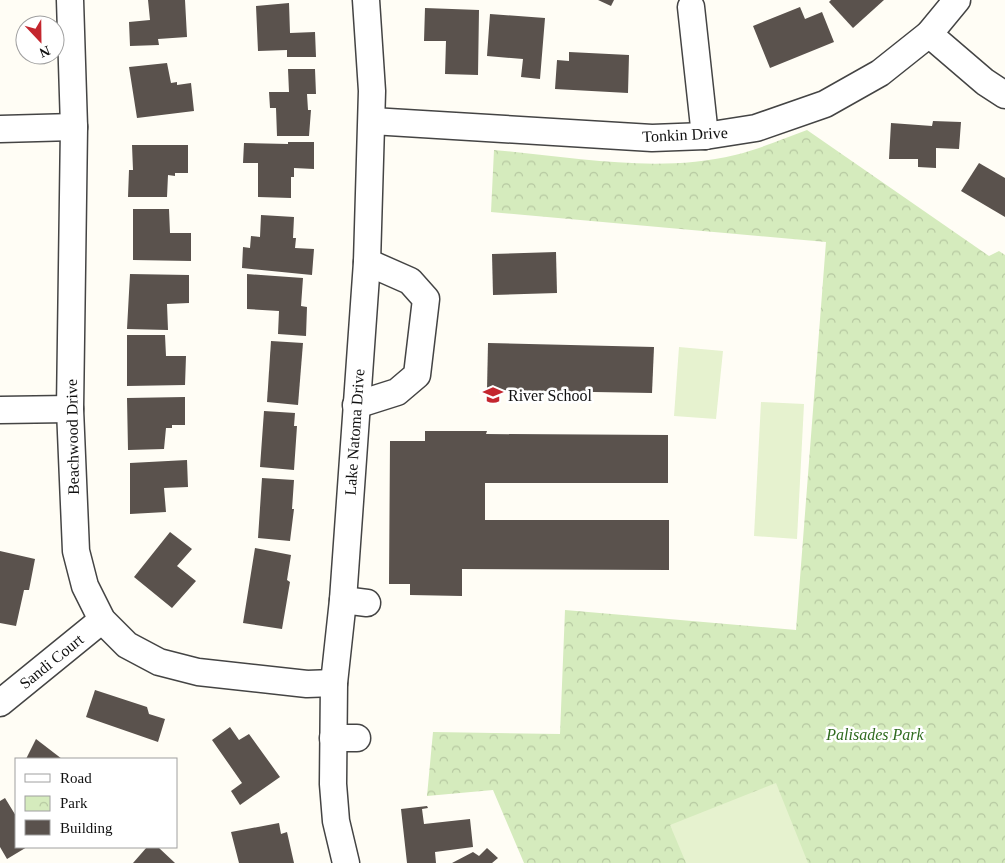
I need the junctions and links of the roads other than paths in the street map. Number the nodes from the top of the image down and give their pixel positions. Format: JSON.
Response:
{"nodes":[{"id":1,"x":70,"y":0,"type":"edge"},
{"id":2,"x":366,"y":0,"type":"edge"},
{"id":3,"x":957,"y":0,"type":"edge"},
{"id":4,"x":691,"y":7,"type":"dead end"},
{"id":5,"x":929,"y":34,"type":"junction"},
{"id":6,"x":1005,"y":95,"type":"edge"},
{"id":7,"x":372,"y":121,"type":"junction"},
{"id":8,"x":74,"y":127,"type":"junction"},
{"id":9,"x":0,"y":129,"type":"edge"},
{"id":10,"x":705,"y":136,"type":"junction"},
{"id":11,"x":367,"y":262,"type":"junction"},
{"id":12,"x":356,"y":405,"type":"junction"},
{"id":13,"x":70,"y":409,"type":"junction"},
{"id":14,"x":0,"y":410,"type":"edge"},
{"id":15,"x":102,"y":620,"type":"junction"},
{"id":16,"x":334,"y":683,"type":"junction"},
{"id":17,"x":0,"y":703,"type":"edge"},
{"id":18,"x":346,"y":863,"type":"edge"}],
"edges":[{"from":1,"to":8,"type":"street","name":"Beachwood Drive"},
{"from":2,"to":7,"type":"street","name":"Lake Natoma Drive"},
{"from":3,"to":5,"type":"street","name":"Tonkin Drive"},
{"from":4,"to":10,"type":"street"},
{"from":5,"to":6,"type":"street"},
{"from":5,"to":10,"type":"street","name":"Tonkin Drive"},
{"from":7,"to":10,"type":"street","name":"Tonkin Drive"},
{"from":7,"to":11,"type":"street","name":"Lake Natoma Drive"},
{"from":8,"to":9,"type":"street"},
{"from":8,"to":13,"type":"street","name":"Beachwood Drive"},
{"from":11,"to":12,"type":"street","name":"Lake Natoma Drive"},
{"from":11,"to":12,"type":"street"},
{"from":12,"to":16,"type":"street","name":"Lake Natoma Drive"},
{"from":13,"to":14,"type":"street"},
{"from":13,"to":15,"type":"street","name":"Beachwood Drive"},
{"from":15,"to":16,"type":"street","name":"Beachwood Drive"},
{"from":15,"to":17,"type":"street","name":"Sandi Court"},
{"from":16,"to":18,"type":"street","name":"Lake Natoma Drive"}]}
